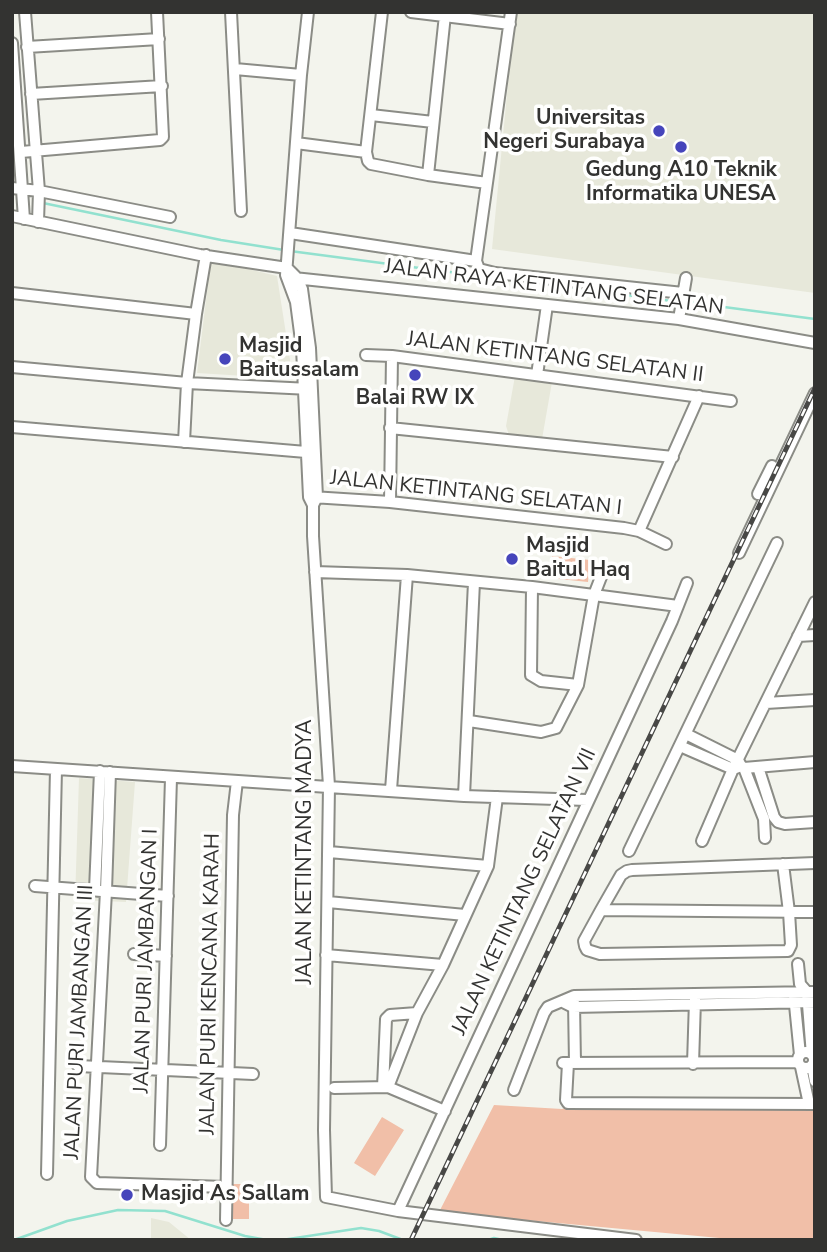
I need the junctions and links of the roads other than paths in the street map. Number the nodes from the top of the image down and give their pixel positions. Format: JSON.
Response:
{"nodes":[{"id":1,"x":25,"y":12,"type":"edge"},
{"id":2,"x":157,"y":12,"type":"edge"},
{"id":3,"x":231,"y":12,"type":"edge"},
{"id":4,"x":308,"y":12,"type":"edge"},
{"id":5,"x":382,"y":12,"type":"edge"},
{"id":6,"x":411,"y":12,"type":"edge"},
{"id":7,"x":511,"y":12,"type":"edge"},
{"id":8,"x":445,"y":15,"type":"junction"},
{"id":9,"x":510,"y":24,"type":"junction"},
{"id":10,"x":159,"y":39,"type":"junction"},
{"id":11,"x":12,"y":43,"type":"edge"},
{"id":12,"x":27,"y":47,"type":"junction"},
{"id":13,"x":235,"y":69,"type":"junction"},
{"id":14,"x":301,"y":75,"type":"junction"},
{"id":15,"x":162,"y":86,"type":"junction"},
{"id":16,"x":31,"y":94,"type":"junction"},
{"id":17,"x":371,"y":115,"type":"junction"},
{"id":18,"x":433,"y":122,"type":"junction"},
{"id":19,"x":296,"y":144,"type":"junction"},
{"id":20,"x":36,"y":151,"type":"junction"},
{"id":21,"x":20,"y":152,"type":"junction"},
{"id":22,"x":366,"y":152,"type":"junction"},
{"id":23,"x":428,"y":175,"type":"junction"},
{"id":24,"x":487,"y":183,"type":"junction"},
{"id":25,"x":21,"y":194,"type":"edge"},
{"id":26,"x":39,"y":198,"type":"junction"},
{"id":27,"x":241,"y":211,"type":"dead end"},
{"id":28,"x":18,"y":217,"type":"edge"},
{"id":29,"x":170,"y":217,"type":"dead end"},
{"id":30,"x":38,"y":222,"type":"junction"},
{"id":31,"x":290,"y":234,"type":"junction"},
{"id":32,"x":204,"y":256,"type":"junction"},
{"id":33,"x":477,"y":261,"type":"junction"},
{"id":34,"x":289,"y":272,"type":"junction"},
{"id":35,"x":686,"y":278,"type":"dead end"},
{"id":36,"x":319,"y":281,"type":"junction"},
{"id":37,"x":12,"y":293,"type":"edge"},
{"id":38,"x":304,"y":296,"type":"junction"},
{"id":39,"x":547,"y":305,"type":"junction"},
{"id":40,"x":681,"y":307,"type":"junction"},
{"id":41,"x":196,"y":314,"type":"junction"},
{"id":42,"x":815,"y":343,"type":"edge"},
{"id":43,"x":366,"y":355,"type":"dead end"},
{"id":44,"x":392,"y":356,"type":"junction"},
{"id":45,"x":12,"y":367,"type":"edge"},
{"id":46,"x":537,"y":375,"type":"junction"},
{"id":47,"x":815,"y":382,"type":"edge"},
{"id":48,"x":187,"y":383,"type":"junction"},
{"id":49,"x":307,"y":389,"type":"junction"},
{"id":50,"x":815,"y":393,"type":"edge"},
{"id":51,"x":699,"y":396,"type":"junction"},
{"id":52,"x":731,"y":401,"type":"dead end"},
{"id":53,"x":12,"y":427,"type":"edge"},
{"id":54,"x":390,"y":428,"type":"junction"},
{"id":55,"x":184,"y":442,"type":"junction"},
{"id":56,"x":306,"y":452,"type":"junction"},
{"id":57,"x":673,"y":457,"type":"junction"},
{"id":58,"x":758,"y":494,"type":"dead end"},
{"id":59,"x":313,"y":500,"type":"junction"},
{"id":60,"x":390,"y":502,"type":"junction"},
{"id":61,"x":639,"y":531,"type":"junction"},
{"id":62,"x":776,"y":543,"type":"dead end"},
{"id":63,"x":666,"y":544,"type":"dead end"},
{"id":64,"x":739,"y":552,"type":"dead end"},
{"id":65,"x":316,"y":572,"type":"junction"},
{"id":66,"x":407,"y":575,"type":"junction"},
{"id":67,"x":601,"y":576,"type":"dead end"},
{"id":68,"x":474,"y":582,"type":"junction"},
{"id":69,"x":687,"y":583,"type":"dead end"},
{"id":70,"x":532,"y":587,"type":"junction"},
{"id":71,"x":594,"y":595,"type":"junction"},
{"id":72,"x":815,"y":602,"type":"edge"},
{"id":73,"x":678,"y":606,"type":"junction"},
{"id":74,"x":810,"y":621,"type":"edge"},
{"id":75,"x":815,"y":635,"type":"edge"},
{"id":76,"x":798,"y":636,"type":"junction"},
{"id":77,"x":579,"y":685,"type":"junction"},
{"id":78,"x":815,"y":700,"type":"edge"},
{"id":79,"x":766,"y":703,"type":"junction"},
{"id":80,"x":469,"y":722,"type":"junction"},
{"id":81,"x":686,"y":734,"type":"junction"},
{"id":82,"x":680,"y":746,"type":"junction"},
{"id":83,"x":815,"y":762,"type":"edge"},
{"id":84,"x":12,"y":766,"type":"edge"},
{"id":85,"x":739,"y":766,"type":"junction"},
{"id":86,"x":758,"y":767,"type":"junction"},
{"id":87,"x":56,"y":769,"type":"junction"},
{"id":88,"x":105,"y":772,"type":"junction"},
{"id":89,"x":171,"y":778,"type":"junction"},
{"id":90,"x":237,"y":781,"type":"junction"},
{"id":91,"x":329,"y":786,"type":"junction"},
{"id":92,"x":391,"y":790,"type":"junction"},
{"id":93,"x":464,"y":796,"type":"junction"},
{"id":94,"x":497,"y":797,"type":"junction"},
{"id":95,"x":587,"y":800,"type":"junction"},
{"id":96,"x":815,"y":821,"type":"edge"},
{"id":97,"x":765,"y":838,"type":"dead end"},
{"id":98,"x":702,"y":841,"type":"dead end"},
{"id":99,"x":629,"y":851,"type":"dead end"},
{"id":100,"x":329,"y":852,"type":"junction"},
{"id":101,"x":815,"y":863,"type":"edge"},
{"id":102,"x":783,"y":864,"type":"junction"},
{"id":103,"x":488,"y":866,"type":"junction"},
{"id":104,"x":36,"y":886,"type":"dead end"},
{"id":105,"x":55,"y":887,"type":"junction"},
{"id":106,"x":100,"y":891,"type":"junction"},
{"id":107,"x":168,"y":896,"type":"junction"},
{"id":108,"x":328,"y":902,"type":"junction"},
{"id":109,"x":601,"y":911,"type":"junction"},
{"id":110,"x":789,"y":912,"type":"junction"},
{"id":111,"x":815,"y":912,"type":"edge"},
{"id":112,"x":466,"y":915,"type":"junction"},
{"id":113,"x":134,"y":954,"type":"dead end"},
{"id":114,"x":326,"y":955,"type":"junction"},
{"id":115,"x":166,"y":956,"type":"junction"},
{"id":116,"x":798,"y":964,"type":"dead end"},
{"id":117,"x":443,"y":965,"type":"junction"},
{"id":118,"x":805,"y":995,"type":"edge"},
{"id":119,"x":695,"y":999,"type":"junction"},
{"id":120,"x":570,"y":1002,"type":"junction"},
{"id":121,"x":417,"y":1013,"type":"junction"},
{"id":122,"x":807,"y":1060,"type":"edge"},
{"id":123,"x":568,"y":1063,"type":"junction"},
{"id":124,"x":693,"y":1063,"type":"junction"},
{"id":125,"x":78,"y":1066,"type":"dead end"},
{"id":126,"x":95,"y":1067,"type":"junction"},
{"id":127,"x":163,"y":1070,"type":"junction"},
{"id":128,"x":228,"y":1073,"type":"junction"},
{"id":129,"x":253,"y":1074,"type":"dead end"},
{"id":130,"x":815,"y":1081,"type":"edge"},
{"id":131,"x":386,"y":1087,"type":"junction"},
{"id":132,"x":334,"y":1088,"type":"dead end"},
{"id":133,"x":513,"y":1090,"type":"dead end"},
{"id":134,"x":812,"y":1104,"type":"edge"},
{"id":135,"x":445,"y":1111,"type":"junction"},
{"id":136,"x":160,"y":1145,"type":"dead end"},
{"id":137,"x":47,"y":1174,"type":"dead end"},
{"id":138,"x":226,"y":1187,"type":"junction"},
{"id":139,"x":398,"y":1211,"type":"junction"},
{"id":140,"x":226,"y":1220,"type":"dead end"},
{"id":141,"x":636,"y":1240,"type":"edge"}],
"edges":[{"from":1,"to":12,"type":"street"},
{"from":2,"to":10,"type":"street"},
{"from":3,"to":13,"type":"street"},
{"from":4,"to":14,"type":"street","name":"JALAN KETINTANG MADYA"},
{"from":5,"to":17,"type":"street"},
{"from":6,"to":8,"type":"street"},
{"from":7,"to":9,"type":"street"},
{"from":8,"to":9,"type":"street"},
{"from":8,"to":18,"type":"street"},
{"from":9,"to":24,"type":"street"},
{"from":10,"to":12,"type":"street"},
{"from":10,"to":15,"type":"street"},
{"from":11,"to":21,"type":"street"},
{"from":12,"to":16,"type":"street"},
{"from":13,"to":14,"type":"street"},
{"from":13,"to":27,"type":"street"},
{"from":14,"to":19,"type":"street","name":"JALAN KETINTANG MADYA"},
{"from":15,"to":16,"type":"street"},
{"from":15,"to":20,"type":"street"},
{"from":16,"to":20,"type":"street"},
{"from":17,"to":18,"type":"street"},
{"from":17,"to":22,"type":"street"},
{"from":18,"to":23,"type":"street"},
{"from":19,"to":22,"type":"street"},
{"from":19,"to":31,"type":"street","name":"JALAN KETINTANG MADYA"},
{"from":20,"to":21,"type":"street"},
{"from":20,"to":26,"type":"street"},
{"from":21,"to":25,"type":"street"},
{"from":22,"to":23,"type":"street"},
{"from":23,"to":24,"type":"street"},
{"from":24,"to":33,"type":"street"},
{"from":25,"to":26,"type":"street"},
{"from":25,"to":28,"type":"street"},
{"from":26,"to":29,"type":"street"},
{"from":26,"to":30,"type":"street"},
{"from":28,"to":30,"type":"street","name":"JALAN RAYA KETINTANG SELATAN"},
{"from":30,"to":32,"type":"street","name":"JALAN RAYA KETINTANG SELATAN"},
{"from":31,"to":33,"type":"street"},
{"from":31,"to":34,"type":"street","name":"JALAN KETINTANG MADYA"},
{"from":32,"to":34,"type":"street","name":"JALAN RAYA KETINTANG SELATAN"},
{"from":32,"to":41,"type":"street"},
{"from":33,"to":40,"type":"street"},
{"from":34,"to":36,"type":"street","name":"JALAN RAYA KETINTANG SELATAN"},
{"from":34,"to":38,"type":"street","name":"JALAN KETINTANG MADYA"},
{"from":34,"to":49,"type":"street","name":"JALAN KETINTANG MADYA"},
{"from":35,"to":40,"type":"street"},
{"from":36,"to":38,"type":"street"},
{"from":36,"to":39,"type":"street","name":"JALAN RAYA KETINTANG SELATAN"},
{"from":37,"to":41,"type":"street"},
{"from":38,"to":49,"type":"street","name":"JALAN KETINTANG MADYA"},
{"from":39,"to":40,"type":"street","name":"JALAN RAYA KETINTANG SELATAN"},
{"from":39,"to":46,"type":"street"},
{"from":40,"to":42,"type":"street","name":"JALAN RAYA KETINTANG SELATAN"},
{"from":41,"to":48,"type":"street"},
{"from":43,"to":44,"type":"street"},
{"from":44,"to":46,"type":"street","name":"JALAN KETINTANG SELATAN II"},
{"from":44,"to":54,"type":"street","name":"JALAN KETINTANG SELATAN II"},
{"from":45,"to":48,"type":"street"},
{"from":46,"to":51,"type":"street","name":"JALAN KETINTANG SELATAN II"},
{"from":47,"to":58,"type":"street"},
{"from":48,"to":49,"type":"street"},
{"from":48,"to":55,"type":"street"},
{"from":49,"to":56,"type":"street","name":"JALAN KETINTANG MADYA"},
{"from":49,"to":59,"type":"street","name":"JALAN KETINTANG MADYA"},
{"from":50,"to":64,"type":"street"},
{"from":51,"to":52,"type":"street","name":"JALAN KETINTANG SELATAN II"},
{"from":51,"to":57,"type":"street"},
{"from":53,"to":55,"type":"street"},
{"from":54,"to":57,"type":"street"},
{"from":54,"to":60,"type":"street","name":"JALAN KETINTANG SELATAN II"},
{"from":55,"to":56,"type":"street"},
{"from":56,"to":59,"type":"street","name":"JALAN KETINTANG MADYA"},
{"from":57,"to":61,"type":"street"},
{"from":59,"to":60,"type":"street","name":"JALAN KETINTANG SELATAN I"},
{"from":59,"to":65,"type":"street","name":"JALAN KETINTANG MADYA"},
{"from":60,"to":61,"type":"street","name":"JALAN KETINTANG SELATAN I"},
{"from":61,"to":63,"type":"street","name":"JALAN KETINTANG SELATAN I"},
{"from":62,"to":81,"type":"street"},
{"from":65,"to":66,"type":"street"},
{"from":65,"to":91,"type":"street","name":"JALAN KETINTANG MADYA"},
{"from":66,"to":68,"type":"street"},
{"from":66,"to":92,"type":"street"},
{"from":67,"to":71,"type":"street"},
{"from":68,"to":70,"type":"street"},
{"from":68,"to":80,"type":"street"},
{"from":69,"to":73,"type":"street","name":"JALAN KETINTANG SELATAN VII"},
{"from":70,"to":71,"type":"street"},
{"from":70,"to":77,"type":"street"},
{"from":71,"to":73,"type":"street"},
{"from":71,"to":77,"type":"street"},
{"from":72,"to":74,"type":"street"},
{"from":73,"to":95,"type":"street","name":"JALAN KETINTANG SELATAN VII"},
{"from":74,"to":76,"type":"street"},
{"from":75,"to":76,"type":"street"},
{"from":76,"to":79,"type":"street"},
{"from":77,"to":80,"type":"street"},
{"from":78,"to":79,"type":"street"},
{"from":79,"to":85,"type":"street"},
{"from":80,"to":93,"type":"street"},
{"from":81,"to":82,"type":"street"},
{"from":81,"to":85,"type":"street"},
{"from":82,"to":85,"type":"street"},
{"from":82,"to":99,"type":"street"},
{"from":83,"to":86,"type":"street"},
{"from":84,"to":87,"type":"street"},
{"from":85,"to":86,"type":"street"},
{"from":85,"to":97,"type":"street"},
{"from":85,"to":98,"type":"street"},
{"from":86,"to":96,"type":"street"},
{"from":87,"to":88,"type":"street"},
{"from":87,"to":105,"type":"street"},
{"from":88,"to":89,"type":"street"},
{"from":88,"to":106,"type":"street","name":"JALAN PURI JAMBANGAN III"},
{"from":89,"to":90,"type":"street"},
{"from":89,"to":107,"type":"street","name":"JALAN PURI JAMBANGAN I"},
{"from":90,"to":91,"type":"street"},
{"from":90,"to":128,"type":"street","name":"JALAN PURI KENCANA KARAH"},
{"from":91,"to":92,"type":"street"},
{"from":91,"to":100,"type":"street","name":"JALAN KETINTANG MADYA"},
{"from":92,"to":93,"type":"street"},
{"from":93,"to":94,"type":"street"},
{"from":94,"to":95,"type":"street"},
{"from":94,"to":103,"type":"street"},
{"from":95,"to":135,"type":"street","name":"JALAN KETINTANG SELATAN VII"},
{"from":100,"to":103,"type":"street"},
{"from":100,"to":108,"type":"street","name":"JALAN KETINTANG MADYA"},
{"from":101,"to":102,"type":"street"},
{"from":102,"to":109,"type":"street"},
{"from":102,"to":110,"type":"street"},
{"from":103,"to":112,"type":"street"},
{"from":104,"to":105,"type":"street"},
{"from":105,"to":106,"type":"street"},
{"from":105,"to":137,"type":"street"},
{"from":106,"to":107,"type":"street"},
{"from":106,"to":126,"type":"street","name":"JALAN PURI JAMBANGAN III"},
{"from":107,"to":115,"type":"street","name":"JALAN PURI JAMBANGAN I"},
{"from":108,"to":112,"type":"street"},
{"from":108,"to":114,"type":"street","name":"JALAN KETINTANG MADYA"},
{"from":109,"to":110,"type":"street"},
{"from":109,"to":110,"type":"street"},
{"from":110,"to":111,"type":"street"},
{"from":112,"to":117,"type":"street"},
{"from":113,"to":115,"type":"street"},
{"from":114,"to":117,"type":"street"},
{"from":114,"to":139,"type":"street","name":"JALAN KETINTANG MADYA"},
{"from":115,"to":127,"type":"street","name":"JALAN PURI JAMBANGAN I"},
{"from":116,"to":118,"type":"street"},
{"from":117,"to":121,"type":"street"},
{"from":118,"to":119,"type":"street"},
{"from":118,"to":122,"type":"street"},
{"from":119,"to":120,"type":"street"},
{"from":119,"to":124,"type":"street"},
{"from":120,"to":123,"type":"street"},
{"from":120,"to":133,"type":"street"},
{"from":121,"to":131,"type":"street"},
{"from":121,"to":131,"type":"street"},
{"from":122,"to":124,"type":"street"},
{"from":122,"to":130,"type":"street"},
{"from":122,"to":134,"type":"street"},
{"from":123,"to":124,"type":"street"},
{"from":123,"to":134,"type":"street"},
{"from":125,"to":126,"type":"street"},
{"from":126,"to":127,"type":"street"},
{"from":126,"to":138,"type":"street","name":"JALAN PURI JAMBANGAN III"},
{"from":127,"to":128,"type":"street"},
{"from":127,"to":136,"type":"street","name":"JALAN PURI JAMBANGAN I"},
{"from":128,"to":129,"type":"street"},
{"from":128,"to":138,"type":"street","name":"JALAN PURI KENCANA KARAH"},
{"from":131,"to":132,"type":"street"},
{"from":131,"to":135,"type":"street"},
{"from":135,"to":139,"type":"street","name":"JALAN KETINTANG SELATAN VII"},
{"from":138,"to":140,"type":"street","name":"JALAN PURI KENCANA KARAH"},
{"from":139,"to":141,"type":"street"}]}
